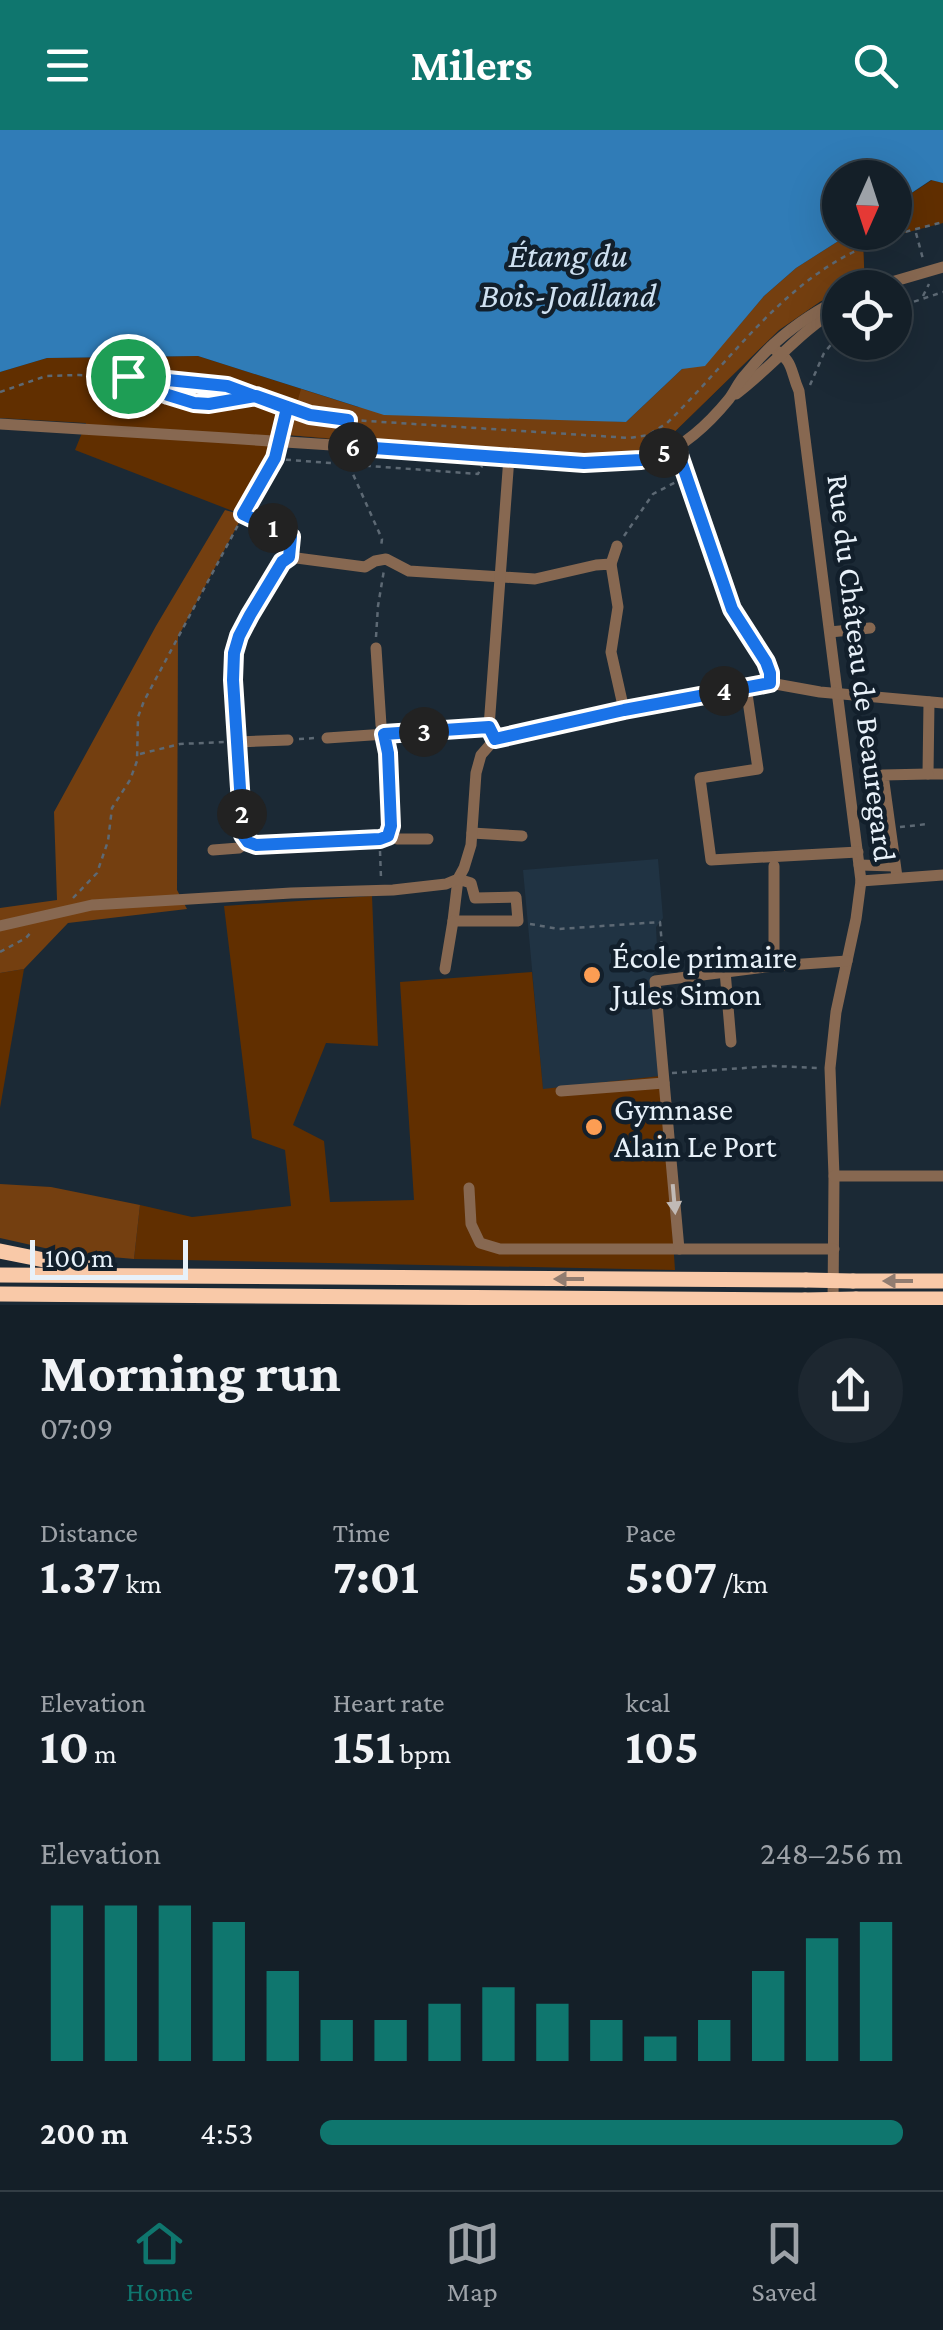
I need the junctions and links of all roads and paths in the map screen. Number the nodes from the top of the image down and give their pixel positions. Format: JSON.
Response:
{"nodes":[{"id":1,"x":943,"y":222,"type":"edge"},
{"id":2,"x":915,"y":230,"type":"junction"},
{"id":3,"x":925,"y":266,"type":"dead end"},
{"id":4,"x":943,"y":267,"type":"edge"},
{"id":5,"x":943,"y":275,"type":"edge"},
{"id":6,"x":912,"y":276,"type":"edge"},
{"id":7,"x":912,"y":283,"type":"edge"},
{"id":8,"x":929,"y":284,"type":"dead end"},
{"id":9,"x":943,"y":292,"type":"edge"},
{"id":10,"x":922,"y":298,"type":"junction"},
{"id":11,"x":912,"y":303,"type":"edge"},
{"id":12,"x":822,"y":307,"type":"edge"},
{"id":13,"x":822,"y":317,"type":"edge"},
{"id":14,"x":797,"y":331,"type":"junction"},
{"id":15,"x":776,"y":350,"type":"junction"},
{"id":16,"x":822,"y":357,"type":"edge"},
{"id":17,"x":770,"y":363,"type":"junction"},
{"id":18,"x":794,"y":370,"type":"junction"},
{"id":19,"x":124,"y":376,"type":"junction"},
{"id":20,"x":800,"y":387,"type":"junction"},
{"id":21,"x":0,"y":392,"type":"edge"},
{"id":22,"x":256,"y":396,"type":"junction"},
{"id":23,"x":728,"y":400,"type":"junction"},
{"id":24,"x":287,"y":408,"type":"junction"},
{"id":25,"x":0,"y":424,"type":"edge"},
{"id":26,"x":278,"y":440,"type":"junction"},
{"id":27,"x":346,"y":446,"type":"junction"},
{"id":28,"x":674,"y":449,"type":"junction"},
{"id":29,"x":485,"y":455,"type":"junction"},
{"id":30,"x":509,"y":457,"type":"junction"},
{"id":31,"x":275,"y":458,"type":"junction"},
{"id":32,"x":348,"y":463,"type":"junction"},
{"id":33,"x":686,"y":477,"type":"junction"},
{"id":34,"x":243,"y":514,"type":"junction"},
{"id":35,"x":291,"y":537,"type":"joint"},
{"id":36,"x":617,"y":546,"type":"joint"},
{"id":37,"x":384,"y":553,"type":"junction"},
{"id":38,"x":289,"y":557,"type":"junction"},
{"id":39,"x":611,"y":564,"type":"junction"},
{"id":40,"x":384,"y":576,"type":"dead end"},
{"id":41,"x":500,"y":578,"type":"junction"},
{"id":42,"x":870,"y":628,"type":"dead end"},
{"id":43,"x":830,"y":632,"type":"junction"},
{"id":44,"x":376,"y":648,"type":"joint"},
{"id":45,"x":770,"y":683,"type":"junction"},
{"id":46,"x":746,"y":687,"type":"junction"},
{"id":47,"x":838,"y":694,"type":"junction"},
{"id":48,"x":929,"y":702,"type":"junction"},
{"id":49,"x":943,"y":703,"type":"edge"},
{"id":50,"x":624,"y":710,"type":"junction"},
{"id":51,"x":871,"y":718,"type":"dead end"},
{"id":52,"x":874,"y":732,"type":"dead end"},
{"id":53,"x":492,"y":733,"type":"junction"},
{"id":54,"x":384,"y":734,"type":"junction"},
{"id":55,"x":327,"y":738,"type":"joint"},
{"id":56,"x":288,"y":740,"type":"joint"},
{"id":57,"x":237,"y":742,"type":"junction"},
{"id":58,"x":137,"y":754,"type":"junction"},
{"id":59,"x":928,"y":774,"type":"junction"},
{"id":60,"x":943,"y":774,"type":"edge"},
{"id":61,"x":928,"y":824,"type":"dead end"},
{"id":62,"x":892,"y":828,"type":"junction"},
{"id":63,"x":472,"y":833,"type":"junction"},
{"id":64,"x":522,"y":836,"type":"dead end"},
{"id":65,"x":384,"y":837,"type":"junction"},
{"id":66,"x":428,"y":839,"type":"dead end"},
{"id":67,"x":248,"y":842,"type":"junction"},
{"id":68,"x":214,"y":850,"type":"dead end"},
{"id":69,"x":858,"y":858,"type":"junction"},
{"id":70,"x":774,"y":866,"type":"dead end"},
{"id":71,"x":896,"y":872,"type":"junction"},
{"id":72,"x":943,"y":875,"type":"edge"},
{"id":73,"x":458,"y":879,"type":"junction"},
{"id":74,"x":861,"y":882,"type":"junction"},
{"id":75,"x":382,"y":890,"type":"junction"},
{"id":76,"x":458,"y":898,"type":"junction"},
{"id":77,"x":475,"y":898,"type":"junction"},
{"id":78,"x":69,"y":902,"type":"dead end"},
{"id":79,"x":48,"y":914,"type":"junction"},
{"id":80,"x":453,"y":922,"type":"junction"},
{"id":81,"x":518,"y":922,"type":"junction"},
{"id":82,"x":0,"y":926,"type":"edge"},
{"id":83,"x":0,"y":952,"type":"edge"},
{"id":84,"x":848,"y":962,"type":"junction"},
{"id":85,"x":774,"y":966,"type":"junction"},
{"id":86,"x":445,"y":970,"type":"dead end"},
{"id":87,"x":725,"y":971,"type":"junction"},
{"id":88,"x":665,"y":979,"type":"junction"},
{"id":89,"x":730,"y":1042,"type":"dead end"},
{"id":90,"x":830,"y":1068,"type":"junction"},
{"id":91,"x":663,"y":1078,"type":"junction"},
{"id":92,"x":561,"y":1091,"type":"dead end"},
{"id":93,"x":834,"y":1176,"type":"junction"},
{"id":94,"x":943,"y":1176,"type":"edge"},
{"id":95,"x":469,"y":1188,"type":"dead end"},
{"id":96,"x":834,"y":1249,"type":"junction"},
{"id":97,"x":678,"y":1250,"type":"junction"},
{"id":98,"x":0,"y":1251,"type":"edge"},
{"id":99,"x":0,"y":1275,"type":"edge"},
{"id":100,"x":121,"y":1276,"type":"junction"},
{"id":101,"x":943,"y":1281,"type":"edge"},
{"id":102,"x":0,"y":1294,"type":"edge"},
{"id":103,"x":357,"y":1297,"type":"junction"},
{"id":104,"x":943,"y":1299,"type":"edge"},
{"id":105,"x":332,"y":1305,"type":"edge"},
{"id":106,"x":834,"y":1305,"type":"edge"}],
"edges":[{"from":1,"to":2,"type":"path"},
{"from":2,"to":3,"type":"path"},
{"from":2,"to":24,"type":"path"},
{"from":4,"to":6,"type":"street"},
{"from":5,"to":7,"type":"street"},
{"from":8,"to":10,"type":"path"},
{"from":9,"to":10,"type":"path"},
{"from":10,"to":11,"type":"path"},
{"from":12,"to":14,"type":"street"},
{"from":13,"to":14,"type":"street"},
{"from":14,"to":15,"type":"street"},
{"from":14,"to":18,"type":"street"},
{"from":15,"to":17,"type":"street"},
{"from":15,"to":18,"type":"street","name":"Rue du Château de Beauregard"},
{"from":15,"to":23,"type":"street"},
{"from":16,"to":20,"type":"path"},
{"from":17,"to":20,"type":"street"},
{"from":17,"to":23,"type":"street"},
{"from":18,"to":20,"type":"street","name":"Rue du Château de Beauregard"},
{"from":19,"to":21,"type":"path"},
{"from":19,"to":22,"type":"path"},
{"from":19,"to":22,"type":"path"},
{"from":20,"to":43,"type":"street","name":"Rue du Château de Beauregard"},
{"from":22,"to":24,"type":"path"},
{"from":23,"to":28,"type":"street"},
{"from":24,"to":26,"type":"path"},
{"from":25,"to":26,"type":"street"},
{"from":26,"to":27,"type":"street"},
{"from":26,"to":31,"type":"path"},
{"from":27,"to":29,"type":"street"},
{"from":27,"to":32,"type":"path"},
{"from":28,"to":30,"type":"street"},
{"from":28,"to":33,"type":"street"},
{"from":29,"to":30,"type":"street"},
{"from":29,"to":32,"type":"path"},
{"from":30,"to":41,"type":"street"},
{"from":31,"to":32,"type":"path"},
{"from":31,"to":34,"type":"path"},
{"from":32,"to":37,"type":"path"},
{"from":33,"to":36,"type":"path"},
{"from":33,"to":45,"type":"street"},
{"from":34,"to":35,"type":"path"},
{"from":34,"to":58,"type":"path"},
{"from":35,"to":38,"type":"street"},
{"from":36,"to":39,"type":"street"},
{"from":37,"to":38,"type":"street"},
{"from":37,"to":41,"type":"street"},
{"from":38,"to":57,"type":"street"},
{"from":39,"to":41,"type":"street"},
{"from":39,"to":50,"type":"street"},
{"from":40,"to":44,"type":"path"},
{"from":41,"to":53,"type":"street"},
{"from":42,"to":43,"type":"street"},
{"from":43,"to":47,"type":"street","name":"Rue du Château de Beauregard"},
{"from":44,"to":54,"type":"street"},
{"from":45,"to":46,"type":"street"},
{"from":45,"to":47,"type":"street"},
{"from":46,"to":50,"type":"street"},
{"from":46,"to":69,"type":"street"},
{"from":47,"to":48,"type":"street"},
{"from":47,"to":69,"type":"street","name":"Rue du Château de Beauregard"},
{"from":48,"to":49,"type":"street"},
{"from":48,"to":59,"type":"street"},
{"from":50,"to":53,"type":"street"},
{"from":51,"to":52,"type":"path"},
{"from":53,"to":54,"type":"street"},
{"from":53,"to":63,"type":"street"},
{"from":54,"to":55,"type":"street"},
{"from":54,"to":65,"type":"street"},
{"from":55,"to":56,"type":"path"},
{"from":56,"to":57,"type":"street"},
{"from":57,"to":58,"type":"path"},
{"from":57,"to":67,"type":"street"},
{"from":58,"to":78,"type":"path"},
{"from":59,"to":60,"type":"street"},
{"from":59,"to":62,"type":"street"},
{"from":61,"to":62,"type":"path"},
{"from":62,"to":71,"type":"street"},
{"from":63,"to":64,"type":"street"},
{"from":63,"to":73,"type":"street"},
{"from":65,"to":66,"type":"street"},
{"from":65,"to":67,"type":"street"},
{"from":65,"to":75,"type":"path"},
{"from":67,"to":68,"type":"street"},
{"from":69,"to":71,"type":"street"},
{"from":69,"to":74,"type":"street","name":"Rue du Château de Beauregard"},
{"from":70,"to":85,"type":"street"},
{"from":71,"to":72,"type":"street"},
{"from":71,"to":74,"type":"street"},
{"from":73,"to":75,"type":"street"},
{"from":73,"to":76,"type":"street"},
{"from":73,"to":77,"type":"street"},
{"from":74,"to":84,"type":"street","name":"Rue du Château de Beauregard"},
{"from":75,"to":79,"type":"street"},
{"from":76,"to":77,"type":"street"},
{"from":76,"to":80,"type":"street"},
{"from":77,"to":81,"type":"street"},
{"from":79,"to":82,"type":"street"},
{"from":79,"to":83,"type":"path"},
{"from":80,"to":81,"type":"street"},
{"from":80,"to":86,"type":"street"},
{"from":81,"to":88,"type":"path"},
{"from":84,"to":85,"type":"street"},
{"from":84,"to":90,"type":"street","name":"Rue du Château de Beauregard"},
{"from":85,"to":87,"type":"street"},
{"from":87,"to":88,"type":"street"},
{"from":87,"to":89,"type":"street"},
{"from":88,"to":91,"type":"street"},
{"from":90,"to":91,"type":"path"},
{"from":90,"to":93,"type":"street","name":"Rue du Château de Beauregard"},
{"from":91,"to":92,"type":"street"},
{"from":91,"to":97,"type":"street","one_way":true},
{"from":93,"to":94,"type":"street"},
{"from":93,"to":96,"type":"street","name":"Rue du Château de Beauregard"},
{"from":95,"to":97,"type":"street"},
{"from":96,"to":97,"type":"street"},
{"from":96,"to":106,"type":"street","name":"Rue du Château de Beauregard"},
{"from":98,"to":100,"type":"highway"},
{"from":99,"to":100,"type":"highway"},
{"from":101,"to":100,"type":"highway","one_way":true,"bridge":true},
{"from":102,"to":103,"type":"highway"},
{"from":103,"to":104,"type":"highway","bridge":true},
{"from":103,"to":105,"type":"highway"}]}
